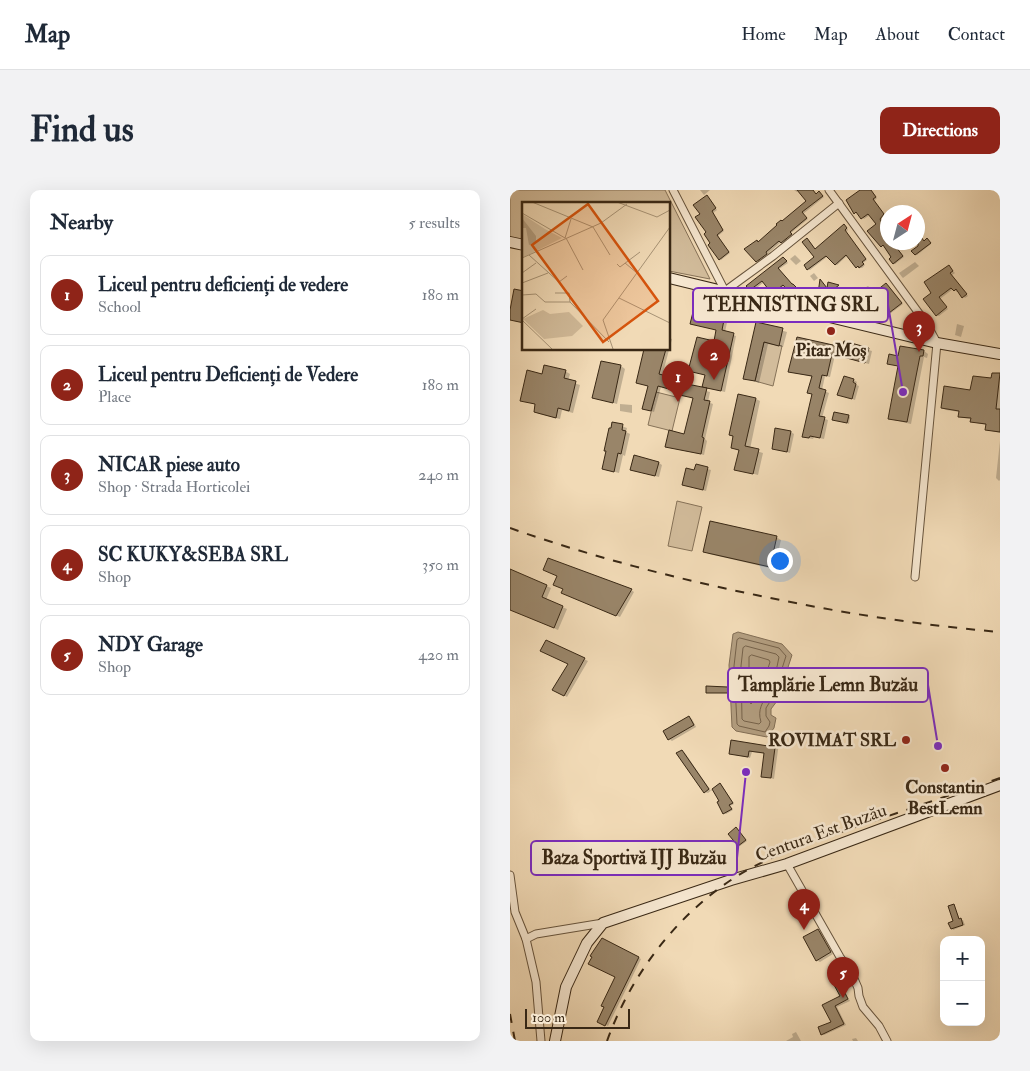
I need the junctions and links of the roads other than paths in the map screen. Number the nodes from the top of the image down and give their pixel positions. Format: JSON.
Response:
{"nodes":[{"id":1,"x":673,"y":190,"type":"edge"},
{"id":2,"x":830,"y":190,"type":"edge"},
{"id":3,"x":838,"y":203,"type":"junction"},
{"id":4,"x":670,"y":278,"type":"edge"},
{"id":5,"x":724,"y":291,"type":"junction"},
{"id":6,"x":937,"y":342,"type":"junction"},
{"id":7,"x":1000,"y":354,"type":"edge"},
{"id":8,"x":916,"y":577,"type":"dead end"},
{"id":9,"x":1000,"y":785,"type":"edge"},
{"id":10,"x":787,"y":864,"type":"junction"},
{"id":11,"x":510,"y":875,"type":"edge"},
{"id":12,"x":603,"y":923,"type":"junction"},
{"id":13,"x":526,"y":939,"type":"junction"},
{"id":14,"x":541,"y":1041,"type":"edge"},
{"id":15,"x":555,"y":1041,"type":"edge"},
{"id":16,"x":887,"y":1041,"type":"edge"}],
"edges":[{"from":1,"to":5,"type":"street"},
{"from":2,"to":3,"type":"street"},
{"from":3,"to":5,"type":"street"},
{"from":3,"to":6,"type":"street"},
{"from":4,"to":5,"type":"main road"},
{"from":5,"to":6,"type":"main road"},
{"from":6,"to":7,"type":"main road"},
{"from":6,"to":8,"type":"street"},
{"from":9,"to":10,"type":"main road","name":"Centura Est Buzău"},
{"from":10,"to":12,"type":"main road","name":"Centura Est Buzău"},
{"from":10,"to":16,"type":"street"},
{"from":11,"to":13,"type":"street"},
{"from":12,"to":13,"type":"street"},
{"from":12,"to":15,"type":"main road"},
{"from":13,"to":14,"type":"street"}]}
